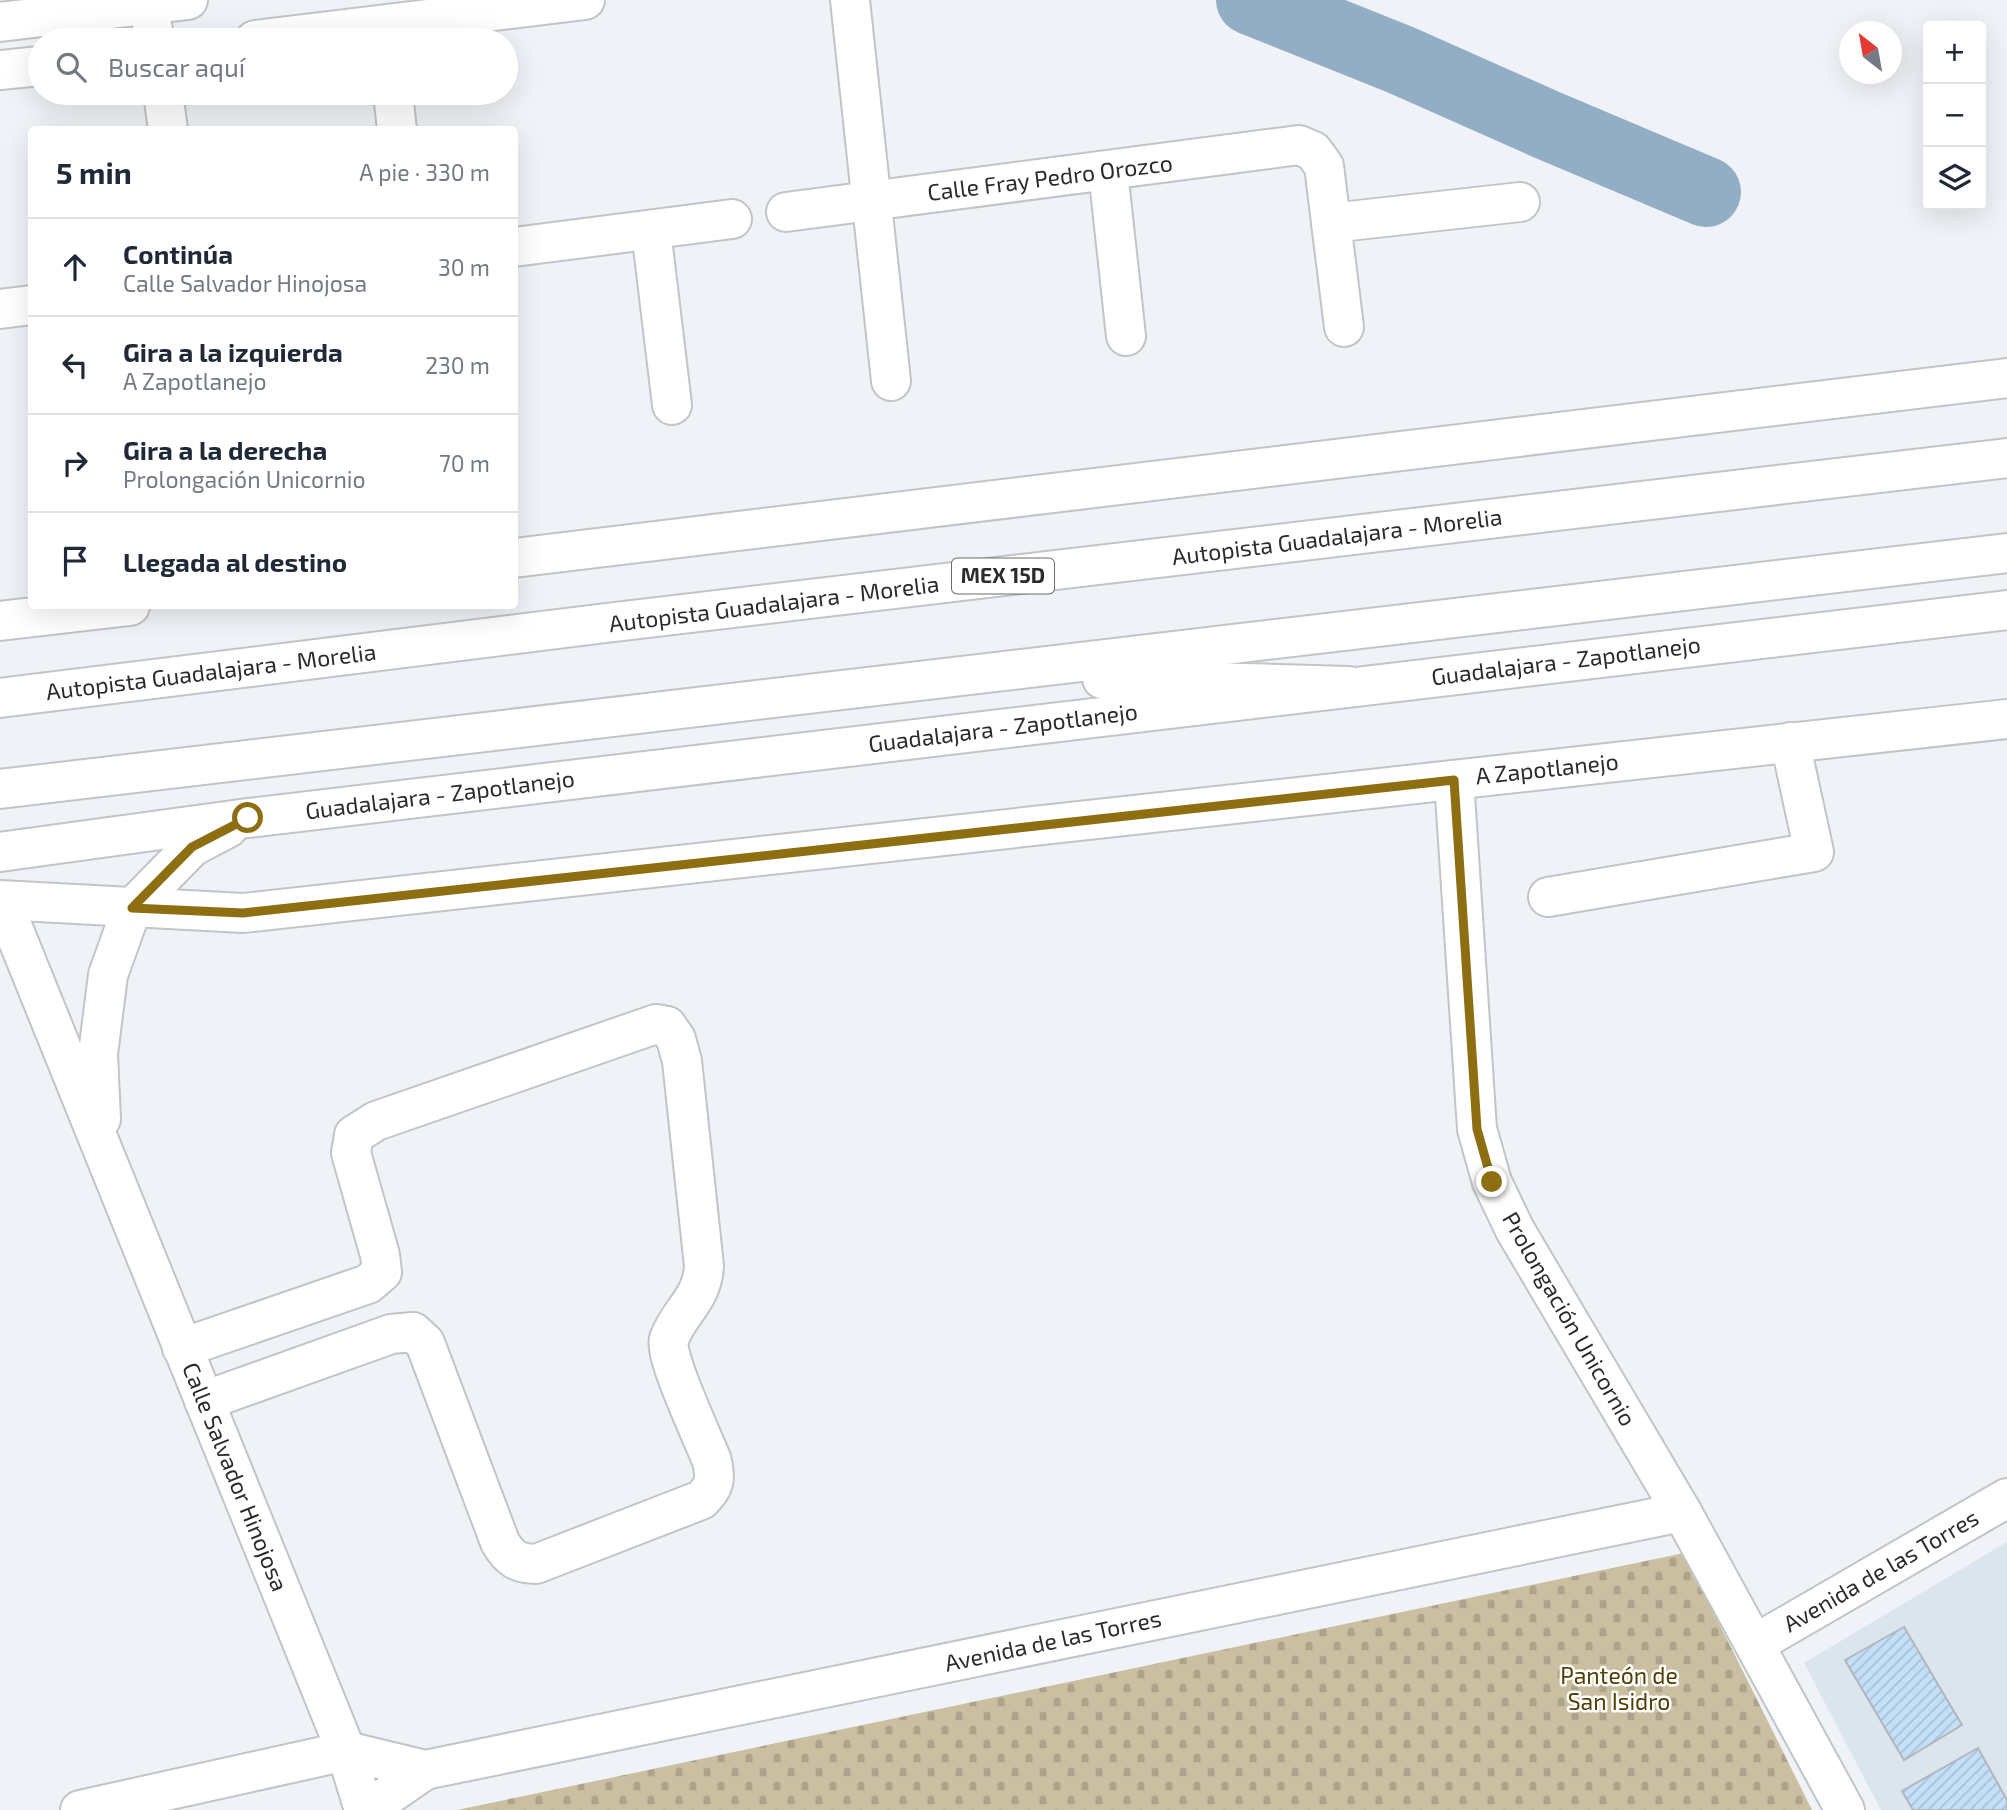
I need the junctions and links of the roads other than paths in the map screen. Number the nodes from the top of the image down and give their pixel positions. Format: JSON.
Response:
{"nodes":[{"id":1,"x":188,"y":0,"type":"edge"},
{"id":2,"x":585,"y":0,"type":"edge"},
{"id":3,"x":850,"y":0,"type":"edge"},
{"id":4,"x":150,"y":15,"type":"edge"},
{"id":5,"x":0,"y":22,"type":"edge"},
{"id":6,"x":410,"y":28,"type":"edge"},
{"id":7,"x":28,"y":67,"type":"edge"},
{"id":8,"x":0,"y":70,"type":"edge"},
{"id":9,"x":165,"y":105,"type":"edge"},
{"id":10,"x":394,"y":105,"type":"edge"},
{"id":11,"x":167,"y":126,"type":"edge"},
{"id":12,"x":397,"y":126,"type":"edge"},
{"id":13,"x":1108,"y":171,"type":"junction"},
{"id":14,"x":871,"y":201,"type":"junction"},
{"id":15,"x":1520,"y":202,"type":"dead end"},
{"id":16,"x":786,"y":212,"type":"dead end"},
{"id":17,"x":732,"y":219,"type":"dead end"},
{"id":18,"x":1331,"y":223,"type":"junction"},
{"id":19,"x":651,"y":230,"type":"junction"},
{"id":20,"x":518,"y":247,"type":"edge"},
{"id":21,"x":28,"y":306,"type":"edge"},
{"id":22,"x":0,"y":309,"type":"edge"},
{"id":23,"x":1344,"y":327,"type":"dead end"},
{"id":24,"x":1126,"y":336,"type":"dead end"},
{"id":25,"x":2007,"y":378,"type":"edge"},
{"id":26,"x":891,"y":381,"type":"dead end"},
{"id":27,"x":672,"y":405,"type":"dead end"},
{"id":28,"x":2007,"y":458,"type":"edge"},
{"id":29,"x":2007,"y":553,"type":"edge"},
{"id":30,"x":518,"y":558,"type":"edge"},
{"id":31,"x":104,"y":609,"type":"edge"},
{"id":32,"x":2007,"y":610,"type":"edge"},
{"id":33,"x":0,"y":621,"type":"edge"},
{"id":34,"x":970,"y":675,"type":"junction"},
{"id":35,"x":1349,"y":686,"type":"junction"},
{"id":36,"x":0,"y":698,"type":"edge"},
{"id":37,"x":2007,"y":719,"type":"edge"},
{"id":38,"x":1790,"y":742,"type":"junction"},
{"id":39,"x":1454,"y":780,"type":"junction"},
{"id":40,"x":0,"y":789,"type":"edge"},
{"id":41,"x":248,"y":818,"type":"junction"},
{"id":42,"x":0,"y":852,"type":"edge"},
{"id":43,"x":1548,"y":897,"type":"dead end"},
{"id":44,"x":0,"y":900,"type":"edge"},
{"id":45,"x":0,"y":908,"type":"edge"},
{"id":46,"x":132,"y":908,"type":"junction"},
{"id":47,"x":102,"y":1146,"type":"junction"},
{"id":48,"x":182,"y":1348,"type":"junction"},
{"id":49,"x":204,"y":1401,"type":"junction"},
{"id":50,"x":2007,"y":1499,"type":"edge"},
{"id":51,"x":1682,"y":1512,"type":"junction"},
{"id":52,"x":1755,"y":1644,"type":"junction"},
{"id":53,"x":346,"y":1751,"type":"junction"},
{"id":54,"x":425,"y":1770,"type":"junction"},
{"id":55,"x":80,"y":1810,"type":"edge"},
{"id":56,"x":366,"y":1810,"type":"edge"},
{"id":57,"x":1845,"y":1810,"type":"edge"}],
"edges":[{"from":1,"to":4,"type":"main road"},
{"from":2,"to":6,"type":"main road"},
{"from":3,"to":14,"type":"main road"},
{"from":4,"to":5,"type":"main road"},
{"from":7,"to":8,"type":"main road"},
{"from":9,"to":11,"type":"main road"},
{"from":10,"to":12,"type":"main road"},
{"from":13,"to":14,"type":"main road","name":"Calle Fray Pedro Orozco"},
{"from":13,"to":18,"type":"main road","name":"Calle Fray Pedro Orozco"},
{"from":13,"to":24,"type":"main road"},
{"from":14,"to":16,"type":"main road","name":"Calle Fray Pedro Orozco"},
{"from":14,"to":26,"type":"main road"},
{"from":15,"to":18,"type":"main road"},
{"from":17,"to":19,"type":"main road"},
{"from":18,"to":23,"type":"main road"},
{"from":19,"to":20,"type":"main road"},
{"from":19,"to":27,"type":"main road"},
{"from":21,"to":22,"type":"main road"},
{"from":25,"to":30,"type":"main road"},
{"from":28,"to":36,"type":"main road","name":"Autopista Guadalajara - Morelia","number":"MEX 15D"},
{"from":29,"to":34,"type":"main road"},
{"from":31,"to":33,"type":"main road"},
{"from":32,"to":35,"type":"main road","name":"Guadalajara - Zapotlanejo"},
{"from":34,"to":35,"type":"main road"},
{"from":34,"to":40,"type":"main road"},
{"from":35,"to":41,"type":"main road","name":"Guadalajara - Zapotlanejo"},
{"from":37,"to":38,"type":"main road","name":"A Zapotlanejo"},
{"from":38,"to":39,"type":"main road","name":"A Zapotlanejo"},
{"from":38,"to":43,"type":"main road"},
{"from":39,"to":46,"type":"main road","name":"A Zapotlanejo"},
{"from":39,"to":51,"type":"main road","name":"Prolongación Unicornio"},
{"from":41,"to":42,"type":"main road","name":"Guadalajara - Zapotlanejo"},
{"from":41,"to":46,"type":"main road","name":"Calle Salvador Hinojosa"},
{"from":44,"to":46,"type":"main road","name":"A Zapotlanejo"},
{"from":45,"to":47,"type":"main road","name":"Calle Salvador Hinojosa"},
{"from":46,"to":47,"type":"main road","name":"Calle Salvador Hinojosa"},
{"from":47,"to":48,"type":"main road","name":"Calle Salvador Hinojosa"},
{"from":48,"to":49,"type":"main road","name":"Calle Salvador Hinojosa"},
{"from":48,"to":49,"type":"main road"},
{"from":49,"to":53,"type":"main road","name":"Calle Salvador Hinojosa"},
{"from":50,"to":52,"type":"main road","name":"Avenida de las Torres"},
{"from":51,"to":52,"type":"main road","name":"Prolongación Unicornio"},
{"from":51,"to":54,"type":"main road","name":"Avenida de las Torres"},
{"from":52,"to":57,"type":"main road","name":"Prolongación Unicornio"},
{"from":53,"to":54,"type":"main road","name":"Avenida de las Torres"},
{"from":53,"to":55,"type":"main road","name":"Avenida de las Torres"},
{"from":53,"to":56,"type":"main road","name":"Calle Salvador Hinojosa"},
{"from":54,"to":56,"type":"main road","name":"Avenida de las Torres"}]}
